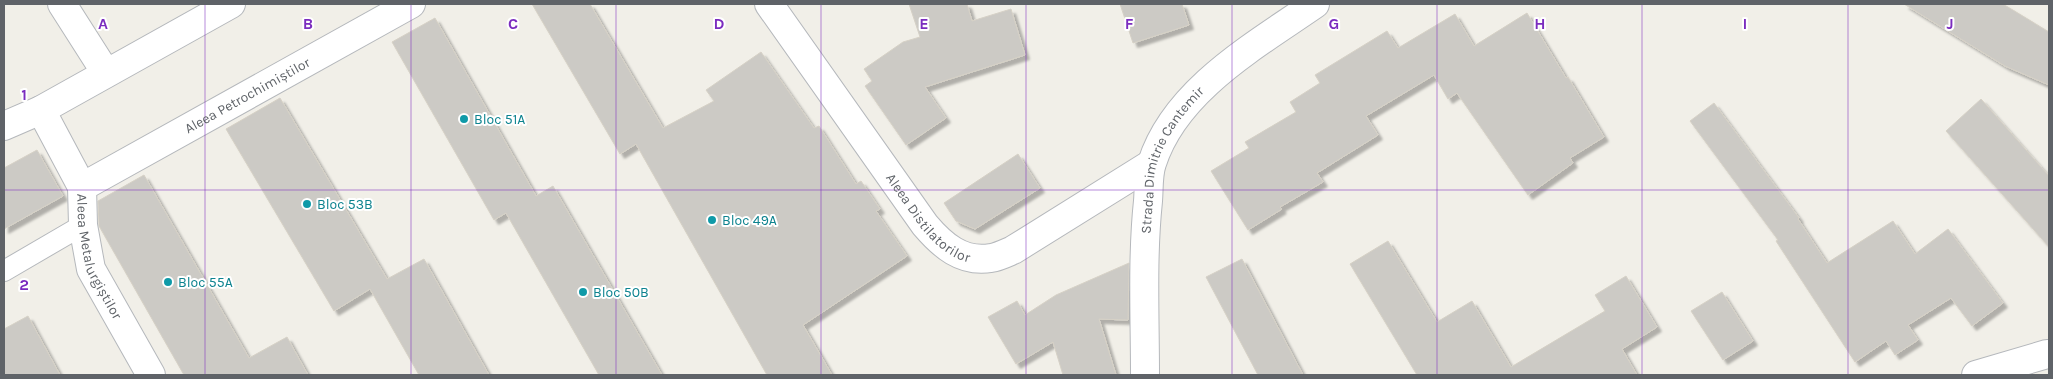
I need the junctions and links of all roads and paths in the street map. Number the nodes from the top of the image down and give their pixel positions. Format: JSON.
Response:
{"nodes":[{"id":1,"x":62,"y":4,"type":"edge"},
{"id":2,"x":231,"y":4,"type":"edge"},
{"id":3,"x":411,"y":4,"type":"edge"},
{"id":4,"x":769,"y":4,"type":"edge"},
{"id":5,"x":1314,"y":4,"type":"edge"},
{"id":6,"x":106,"y":73,"type":"junction"},
{"id":7,"x":41,"y":110,"type":"junction"},
{"id":8,"x":4,"y":126,"type":"edge"},
{"id":9,"x":1151,"y":164,"type":"junction"},
{"id":10,"x":82,"y":187,"type":"junction"},
{"id":11,"x":82,"y":225,"type":"junction"},
{"id":12,"x":4,"y":271,"type":"edge"},
{"id":13,"x":2044,"y":360,"type":"edge"},
{"id":14,"x":151,"y":375,"type":"edge"},
{"id":15,"x":1145,"y":375,"type":"edge"},
{"id":16,"x":1976,"y":375,"type":"edge"}],
"edges":[{"from":1,"to":6,"type":"street"},
{"from":2,"to":6,"type":"street"},
{"from":3,"to":10,"type":"street","name":"Aleea Petrochimiștilor"},
{"from":4,"to":9,"type":"street","name":"Aleea Distilatorilor"},
{"from":5,"to":9,"type":"street","name":"Strada Dimitrie Cantemir"},
{"from":6,"to":7,"type":"street"},
{"from":7,"to":8,"type":"street"},
{"from":7,"to":10,"type":"street","name":"Aleea Metalurgiștilor"},
{"from":9,"to":15,"type":"street","name":"Strada Dimitrie Cantemir"},
{"from":10,"to":11,"type":"street","name":"Aleea Metalurgiștilor"},
{"from":11,"to":12,"type":"lane"},
{"from":11,"to":14,"type":"street","name":"Aleea Metalurgiștilor"},
{"from":13,"to":16,"type":"street"}]}
